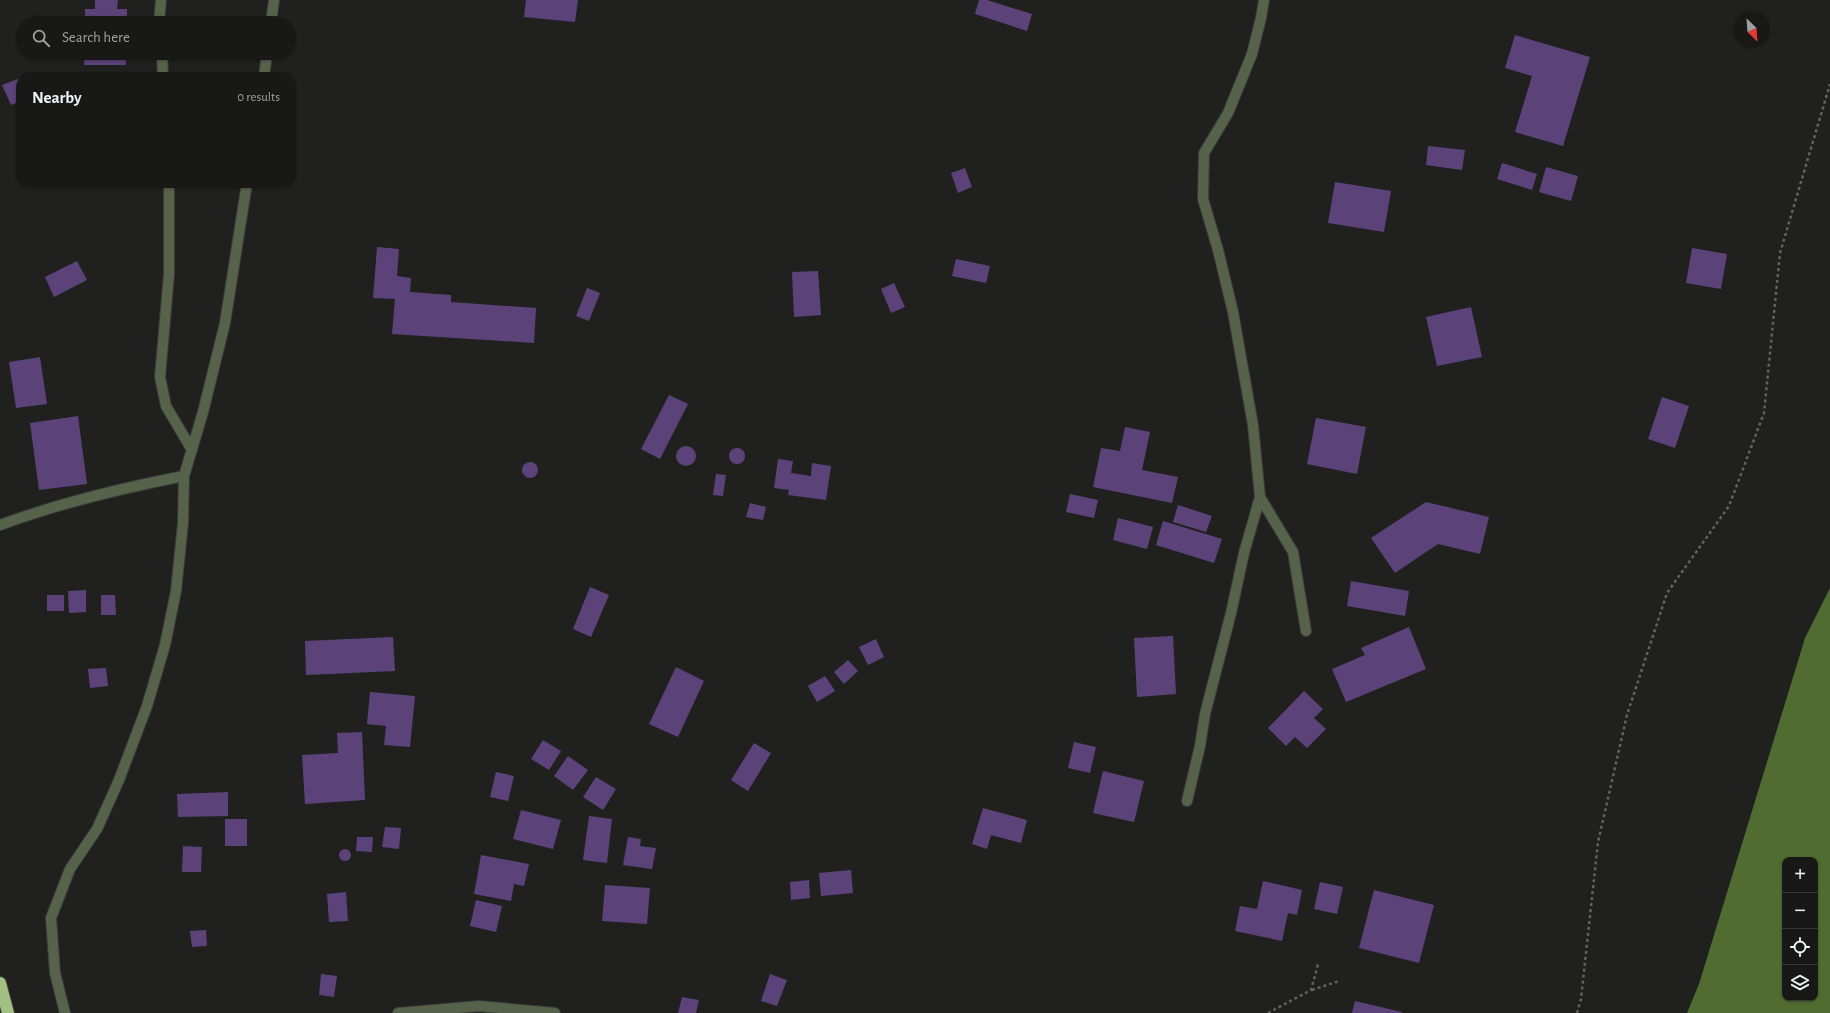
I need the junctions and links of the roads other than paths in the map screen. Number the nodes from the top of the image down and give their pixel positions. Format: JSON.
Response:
{"nodes":[{"id":1,"x":161,"y":0,"type":"edge"},
{"id":2,"x":274,"y":0,"type":"edge"},
{"id":3,"x":1264,"y":0,"type":"edge"},
{"id":4,"x":160,"y":16,"type":"edge"},
{"id":5,"x":272,"y":16,"type":"edge"},
{"id":6,"x":162,"y":60,"type":"edge"},
{"id":7,"x":266,"y":60,"type":"edge"},
{"id":8,"x":163,"y":72,"type":"edge"},
{"id":9,"x":265,"y":72,"type":"edge"},
{"id":10,"x":169,"y":188,"type":"edge"},
{"id":11,"x":247,"y":188,"type":"edge"},
{"id":12,"x":192,"y":450,"type":"junction"},
{"id":13,"x":184,"y":476,"type":"junction"},
{"id":14,"x":1260,"y":497,"type":"junction"},
{"id":15,"x":0,"y":525,"type":"edge"},
{"id":16,"x":1306,"y":631,"type":"dead end"},
{"id":17,"x":1187,"y":801,"type":"dead end"},
{"id":18,"x":0,"y":983,"type":"edge"},
{"id":19,"x":8,"y":1013,"type":"edge"},
{"id":20,"x":65,"y":1013,"type":"edge"},
{"id":21,"x":398,"y":1013,"type":"edge"},
{"id":22,"x":555,"y":1013,"type":"edge"}],
"edges":[{"from":1,"to":4,"type":"street"},
{"from":2,"to":5,"type":"street"},
{"from":3,"to":14,"type":"street"},
{"from":6,"to":8,"type":"street"},
{"from":7,"to":9,"type":"street"},
{"from":10,"to":12,"type":"street"},
{"from":11,"to":12,"type":"street"},
{"from":12,"to":13,"type":"street"},
{"from":13,"to":15,"type":"street"},
{"from":13,"to":20,"type":"street"},
{"from":14,"to":16,"type":"street"},
{"from":14,"to":17,"type":"street"},
{"from":18,"to":19,"type":"highway"},
{"from":21,"to":22,"type":"street"}]}
